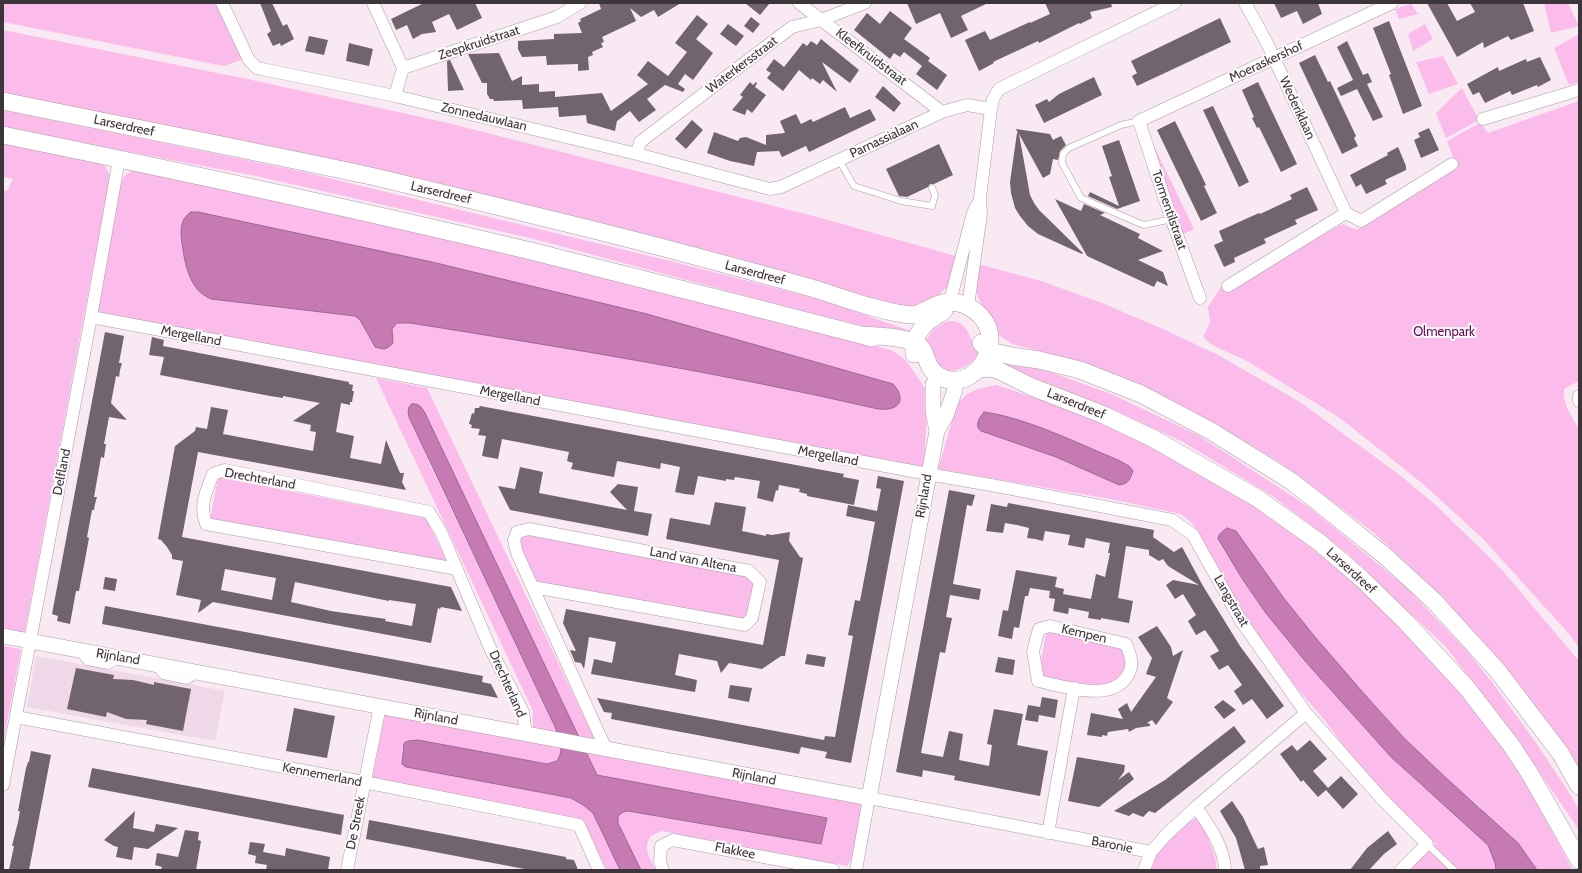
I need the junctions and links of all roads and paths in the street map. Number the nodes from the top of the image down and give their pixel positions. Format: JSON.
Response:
{"nodes":[{"id":1,"x":222,"y":3,"type":"edge"},
{"id":2,"x":373,"y":3,"type":"edge"},
{"id":3,"x":580,"y":3,"type":"edge"},
{"id":4,"x":799,"y":3,"type":"edge"},
{"id":5,"x":865,"y":3,"type":"edge"},
{"id":6,"x":1175,"y":3,"type":"edge"},
{"id":7,"x":1245,"y":3,"type":"edge"},
{"id":8,"x":1392,"y":3,"type":"edge"},
{"id":9,"x":821,"y":20,"type":"junction"},
{"id":10,"x":1274,"y":58,"type":"junction"},
{"id":11,"x":403,"y":68,"type":"junction"},
{"id":12,"x":1579,"y":90,"type":"edge"},
{"id":13,"x":395,"y":96,"type":"junction"},
{"id":14,"x":3,"y":102,"type":"edge"},
{"id":15,"x":991,"y":109,"type":"junction"},
{"id":16,"x":942,"y":112,"type":"junction"},
{"id":17,"x":1483,"y":119,"type":"dead end"},
{"id":18,"x":1140,"y":121,"type":"junction"},
{"id":19,"x":3,"y":135,"type":"edge"},
{"id":20,"x":637,"y":154,"type":"junction"},
{"id":21,"x":120,"y":159,"type":"junction"},
{"id":22,"x":839,"y":160,"type":"junction"},
{"id":23,"x":1452,"y":164,"type":"dead end"},
{"id":24,"x":781,"y":187,"type":"joint"},
{"id":25,"x":932,"y":188,"type":"dead end"},
{"id":26,"x":980,"y":198,"type":"junction"},
{"id":27,"x":1346,"y":214,"type":"junction"},
{"id":28,"x":1172,"y":219,"type":"junction"},
{"id":29,"x":1228,"y":286,"type":"dead end"},
{"id":30,"x":1200,"y":298,"type":"dead end"},
{"id":31,"x":946,"y":307,"type":"junction"},
{"id":32,"x":970,"y":307,"type":"junction"},
{"id":33,"x":92,"y":317,"type":"junction"},
{"id":34,"x":925,"y":317,"type":"junction"},
{"id":35,"x":990,"y":344,"type":"junction"},
{"id":36,"x":915,"y":349,"type":"junction"},
{"id":37,"x":968,"y":380,"type":"junction"},
{"id":38,"x":933,"y":385,"type":"junction"},
{"id":39,"x":937,"y":431,"type":"junction"},
{"id":40,"x":928,"y":474,"type":"junction"},
{"id":41,"x":457,"y":569,"type":"junction"},
{"id":42,"x":533,"y":587,"type":"junction"},
{"id":43,"x":3,"y":636,"type":"edge"},
{"id":44,"x":30,"y":641,"type":"junction"},
{"id":45,"x":1074,"y":688,"type":"junction"},
{"id":46,"x":380,"y":706,"type":"junction"},
{"id":47,"x":1306,"y":713,"type":"junction"},
{"id":48,"x":16,"y":717,"type":"junction"},
{"id":49,"x":526,"y":734,"type":"junction"},
{"id":50,"x":605,"y":747,"type":"junction"},
{"id":51,"x":364,"y":782,"type":"junction"},
{"id":52,"x":3,"y":785,"type":"edge"},
{"id":53,"x":1579,"y":786,"type":"edge"},
{"id":54,"x":869,"y":798,"type":"junction"},
{"id":55,"x":1196,"y":807,"type":"junction"},
{"id":56,"x":1048,"y":833,"type":"junction"},
{"id":57,"x":1427,"y":844,"type":"junction"},
{"id":58,"x":1151,"y":852,"type":"junction"},
{"id":59,"x":1579,"y":860,"type":"edge"},
{"id":60,"x":347,"y":870,"type":"edge"},
{"id":61,"x":599,"y":870,"type":"edge"},
{"id":62,"x":663,"y":870,"type":"edge"},
{"id":63,"x":833,"y":870,"type":"edge"},
{"id":64,"x":856,"y":870,"type":"edge"},
{"id":65,"x":1144,"y":870,"type":"edge"},
{"id":66,"x":1225,"y":870,"type":"edge"},
{"id":67,"x":1401,"y":870,"type":"edge"},
{"id":68,"x":1454,"y":870,"type":"edge"}],
"edges":[{"from":1,"to":13,"type":"street","name":"Zonnedauwlaan"},
{"from":2,"to":11,"type":"street"},
{"from":3,"to":11,"type":"street","name":"Zeepkruidstraat"},
{"from":4,"to":9,"type":"street","name":"Kleefkruidstraat"},
{"from":5,"to":9,"type":"street","name":"Waterkersstraat"},
{"from":6,"to":15,"type":"street"},
{"from":7,"to":10,"type":"street","name":"Wederiklaan"},
{"from":8,"to":10,"type":"street","name":"Moeraskershof"},
{"from":9,"to":16,"type":"street","name":"Kleefkruidstraat"},
{"from":9,"to":20,"type":"street","name":"Waterkersstraat"},
{"from":10,"to":18,"type":"street","name":"Moeraskershof"},
{"from":10,"to":27,"type":"street","name":"Wederiklaan"},
{"from":11,"to":13,"type":"street"},
{"from":12,"to":17,"type":"street"},
{"from":13,"to":20,"type":"street","name":"Zonnedauwlaan"},
{"from":14,"to":34,"type":"main road","name":"Larserdreef"},
{"from":15,"to":16,"type":"street","name":"Parnassialaan"},
{"from":15,"to":26,"type":"street"},
{"from":16,"to":22,"type":"street","name":"Parnassialaan"},
{"from":18,"to":28,"type":"street","name":"Tormentilstraat"},
{"from":18,"to":28,"type":"lane"},
{"from":19,"to":21,"type":"main road"},
{"from":20,"to":24,"type":"street","name":"Zonnedauwlaan"},
{"from":21,"to":33,"type":"street","name":"Delfland"},
{"from":21,"to":36,"type":"main road"},
{"from":22,"to":24,"type":"street","name":"Parnassialaan"},
{"from":22,"to":25,"type":"lane"},
{"from":23,"to":27,"type":"street"},
{"from":26,"to":31,"type":"street"},
{"from":26,"to":32,"type":"street"},
{"from":27,"to":29,"type":"street"},
{"from":28,"to":30,"type":"street","name":"Tormentilstraat"},
{"from":31,"to":32,"type":"main road"},
{"from":31,"to":34,"type":"main road"},
{"from":31,"to":35,"type":"main road"},
{"from":32,"to":35,"type":"main road"},
{"from":33,"to":40,"type":"street","name":"Mergelland"},
{"from":33,"to":44,"type":"street","name":"Delfland"},
{"from":34,"to":36,"type":"main road"},
{"from":35,"to":37,"type":"main road"},
{"from":35,"to":53,"type":"main road"},
{"from":36,"to":37,"type":"main road"},
{"from":36,"to":38,"type":"main road"},
{"from":37,"to":38,"type":"main road"},
{"from":37,"to":39,"type":"street","name":"Rijnland"},
{"from":37,"to":59,"type":"main road","name":"Larserdreef"},
{"from":38,"to":39,"type":"street","name":"Rijnland"},
{"from":39,"to":40,"type":"street","name":"Rijnland"},
{"from":40,"to":47,"type":"street","name":"Langstraat"},
{"from":40,"to":54,"type":"street","name":"Rijnland"},
{"from":41,"to":41,"type":"street","name":"Drechterland"},
{"from":41,"to":49,"type":"street","name":"Drechterland"},
{"from":42,"to":42,"type":"street","name":"Land van Altena"},
{"from":42,"to":50,"type":"street","name":"Land van Altena"},
{"from":43,"to":44,"type":"street","name":"Rijnland"},
{"from":44,"to":46,"type":"street","name":"Rijnland"},
{"from":44,"to":48,"type":"street","name":"Delfland"},
{"from":45,"to":45,"type":"street","name":"Kempen"},
{"from":45,"to":56,"type":"street"},
{"from":46,"to":49,"type":"street","name":"Rijnland"},
{"from":46,"to":51,"type":"street","name":"De Streek"},
{"from":47,"to":55,"type":"street","name":"Baronie"},
{"from":47,"to":57,"type":"street","name":"Langstraat"},
{"from":48,"to":51,"type":"street","name":"Kennemerland"},
{"from":48,"to":52,"type":"street","name":"Delfland"},
{"from":49,"to":50,"type":"street","name":"Rijnland"},
{"from":50,"to":54,"type":"street","name":"Rijnland"},
{"from":51,"to":60,"type":"street","name":"De Streek"},
{"from":51,"to":61,"type":"street","name":"Kennemerland"},
{"from":54,"to":56,"type":"street","name":"Baronie"},
{"from":54,"to":64,"type":"street","name":"Rijnland"},
{"from":55,"to":58,"type":"street","name":"Baronie"},
{"from":55,"to":66,"type":"street"},
{"from":56,"to":58,"type":"street","name":"Baronie"},
{"from":57,"to":67,"type":"street"},
{"from":57,"to":68,"type":"lane"},
{"from":58,"to":65,"type":"street"},
{"from":62,"to":63,"type":"street","name":"Flakkee"}]}
